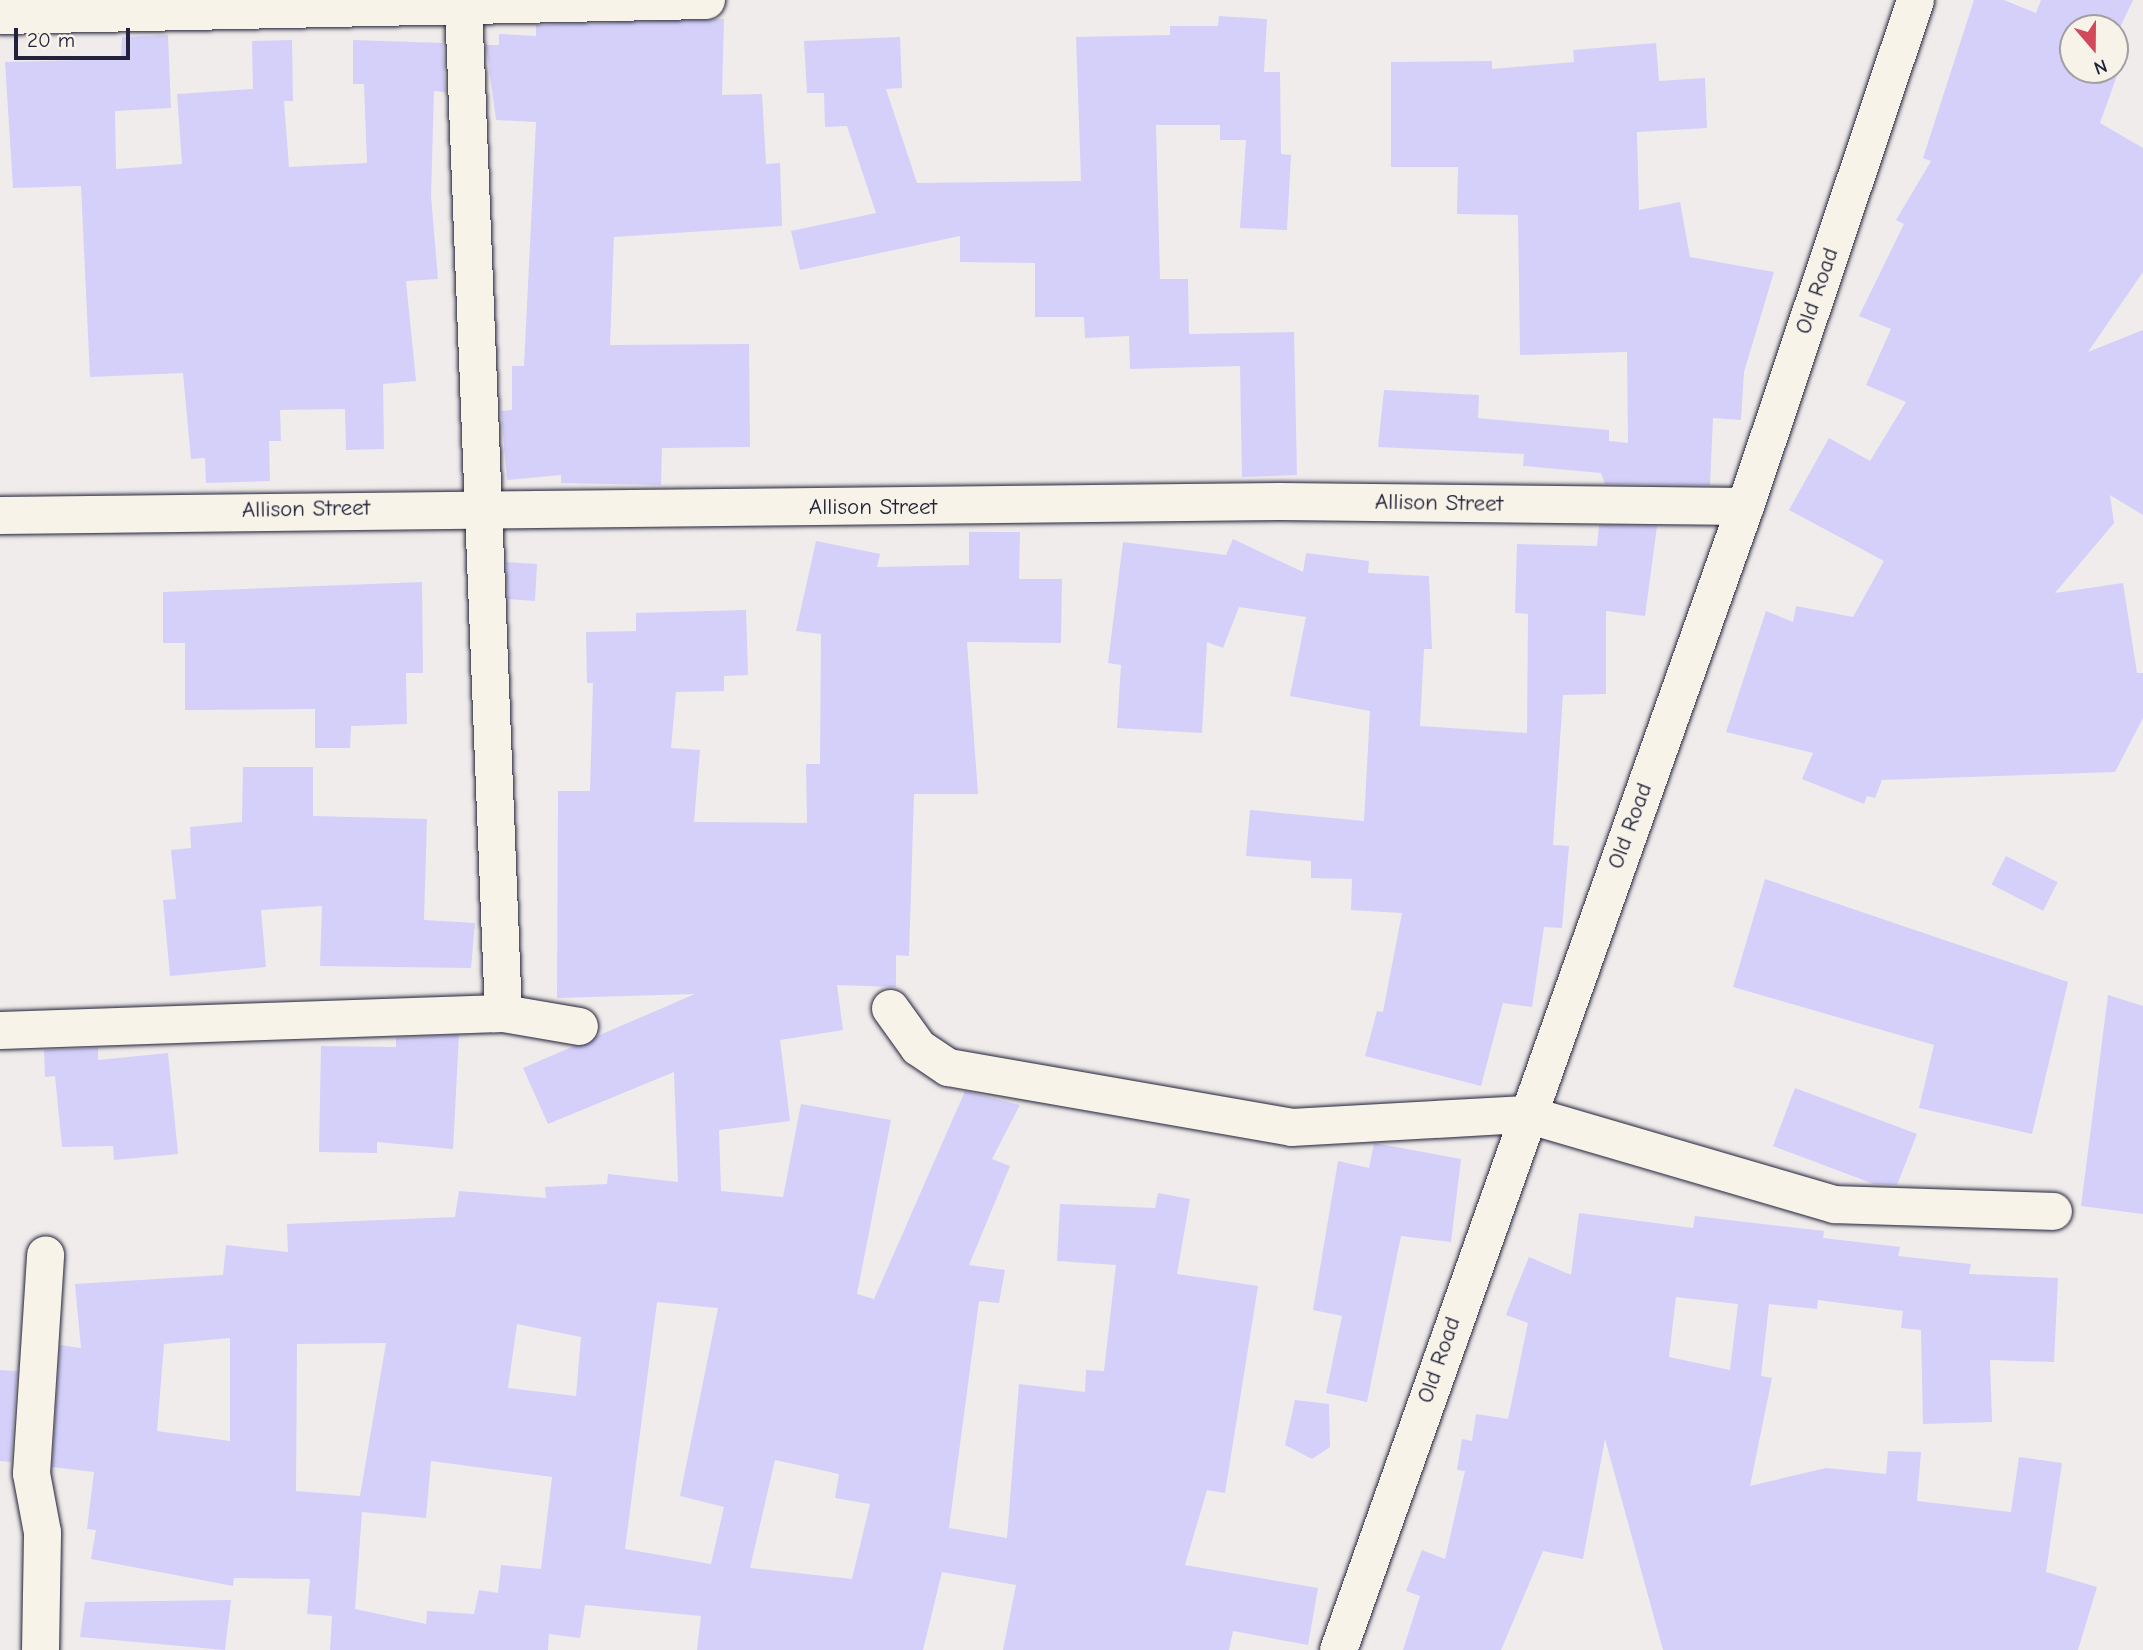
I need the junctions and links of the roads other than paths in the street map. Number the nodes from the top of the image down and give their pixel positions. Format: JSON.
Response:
{"nodes":[{"id":1,"x":706,"y":0,"type":"edge"},
{"id":2,"x":1915,"y":0,"type":"edge"},
{"id":3,"x":463,"y":5,"type":"junction"},
{"id":4,"x":0,"y":15,"type":"edge"},
{"id":5,"x":478,"y":505,"type":"junction"},
{"id":6,"x":1745,"y":506,"type":"junction"},
{"id":7,"x":0,"y":515,"type":"edge"},
{"id":8,"x":890,"y":1009,"type":"dead end"},
{"id":9,"x":503,"y":1013,"type":"junction"},
{"id":10,"x":579,"y":1026,"type":"dead end"},
{"id":11,"x":0,"y":1030,"type":"edge"},
{"id":12,"x":1526,"y":1114,"type":"junction"},
{"id":13,"x":2053,"y":1211,"type":"dead end"},
{"id":14,"x":45,"y":1254,"type":"dead end"},
{"id":15,"x":40,"y":1650,"type":"edge"},
{"id":16,"x":1338,"y":1650,"type":"edge"}],
"edges":[{"from":1,"to":3,"type":"street"},
{"from":2,"to":6,"type":"street","name":"Old Road"},
{"from":3,"to":4,"type":"street"},
{"from":3,"to":5,"type":"street"},
{"from":5,"to":6,"type":"street","name":"Allison Street"},
{"from":5,"to":7,"type":"street","name":"Allison Street"},
{"from":5,"to":9,"type":"street"},
{"from":6,"to":12,"type":"street","name":"Old Road"},
{"from":8,"to":12,"type":"street"},
{"from":9,"to":10,"type":"street"},
{"from":9,"to":11,"type":"street"},
{"from":12,"to":13,"type":"street"},
{"from":12,"to":16,"type":"street","name":"Old Road"},
{"from":14,"to":15,"type":"street"}]}
